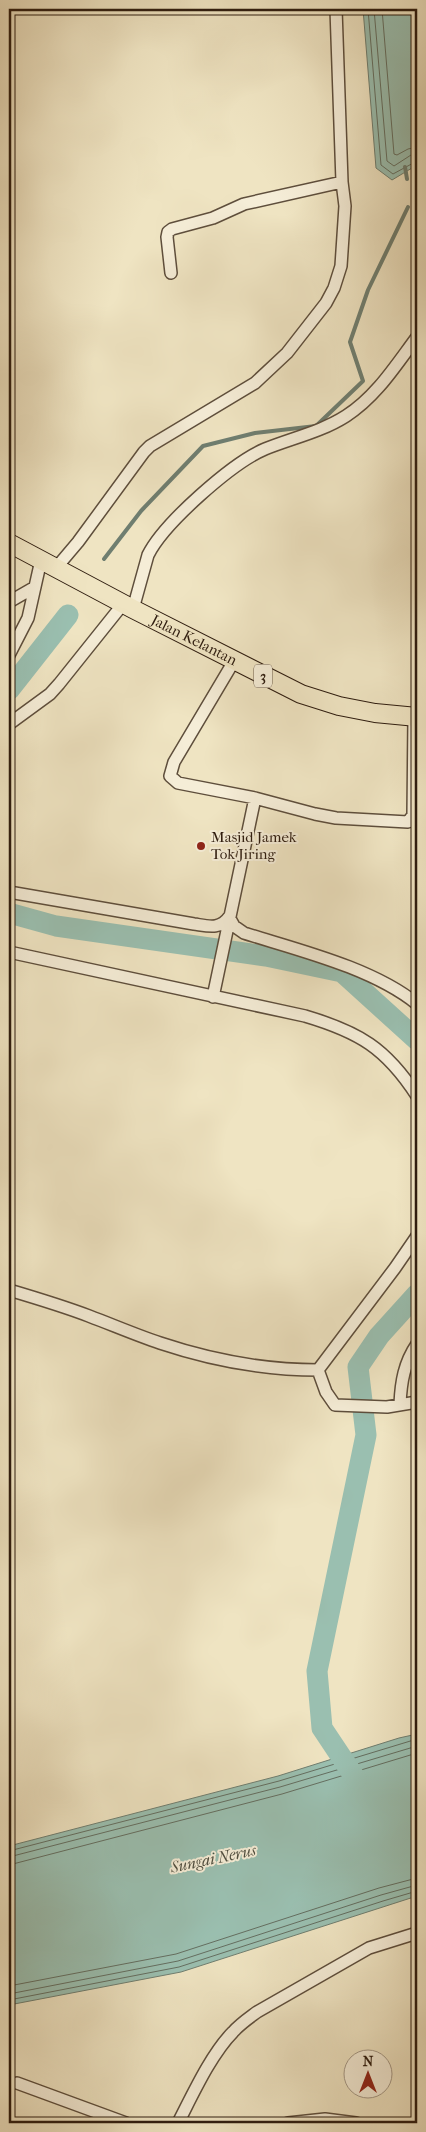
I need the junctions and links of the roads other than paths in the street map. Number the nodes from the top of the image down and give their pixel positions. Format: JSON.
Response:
{"nodes":[{"id":1,"x":336,"y":9,"type":"edge"},
{"id":2,"x":342,"y":182,"type":"junction"},
{"id":3,"x":172,"y":273,"type":"dead end"},
{"id":4,"x":417,"y":337,"type":"edge"},
{"id":5,"x":9,"y":543,"type":"edge"},
{"id":6,"x":41,"y":560,"type":"junction"},
{"id":7,"x":58,"y":569,"type":"junction"},
{"id":8,"x":36,"y":587,"type":"junction"},
{"id":9,"x":9,"y":602,"type":"edge"},
{"id":10,"x":125,"y":605,"type":"junction"},
{"id":11,"x":9,"y":655,"type":"edge"},
{"id":12,"x":234,"y":662,"type":"junction"},
{"id":13,"x":415,"y":716,"type":"edge"},
{"id":14,"x":9,"y":724,"type":"edge"},
{"id":15,"x":254,"y":798,"type":"junction"},
{"id":16,"x":9,"y":892,"type":"edge"},
{"id":17,"x":228,"y":922,"type":"junction"},
{"id":18,"x":9,"y":952,"type":"edge"},
{"id":19,"x":214,"y":997,"type":"junction"},
{"id":20,"x":417,"y":1004,"type":"edge"},
{"id":21,"x":417,"y":1096,"type":"edge"},
{"id":22,"x":417,"y":1236,"type":"edge"},
{"id":23,"x":9,"y":1290,"type":"edge"},
{"id":24,"x":417,"y":1344,"type":"edge"},
{"id":25,"x":318,"y":1370,"type":"junction"},
{"id":26,"x":417,"y":1402,"type":"edge"},
{"id":27,"x":400,"y":1404,"type":"junction"},
{"id":28,"x":417,"y":1933,"type":"edge"},
{"id":29,"x":17,"y":2083,"type":"dead end"},
{"id":30,"x":126,"y":2123,"type":"edge"},
{"id":31,"x":178,"y":2123,"type":"edge"},
{"id":32,"x":288,"y":2123,"type":"edge"},
{"id":33,"x":356,"y":2123,"type":"edge"}],
"edges":[{"from":1,"to":2,"type":"street"},
{"from":2,"to":3,"type":"street"},
{"from":2,"to":7,"type":"street"},
{"from":4,"to":10,"type":"street"},
{"from":5,"to":6,"type":"highway","name":"Jalan Kelantan","number":"3"},
{"from":6,"to":7,"type":"highway","name":"Jalan Kelantan","number":"3"},
{"from":6,"to":8,"type":"street"},
{"from":7,"to":10,"type":"highway","name":"Jalan Kelantan","number":"3"},
{"from":8,"to":9,"type":"street"},
{"from":8,"to":11,"type":"street"},
{"from":10,"to":12,"type":"highway","name":"Jalan Kelantan","number":"3"},
{"from":10,"to":14,"type":"street"},
{"from":12,"to":13,"type":"highway","name":"Jalan Kelantan","number":"3"},
{"from":12,"to":15,"type":"street"},
{"from":13,"to":15,"type":"street"},
{"from":15,"to":17,"type":"street"},
{"from":16,"to":17,"type":"street"},
{"from":17,"to":19,"type":"street"},
{"from":17,"to":20,"type":"street"},
{"from":18,"to":19,"type":"street"},
{"from":19,"to":21,"type":"street"},
{"from":22,"to":25,"type":"street"},
{"from":23,"to":25,"type":"street"},
{"from":24,"to":27,"type":"street"},
{"from":25,"to":27,"type":"street"},
{"from":26,"to":27,"type":"street"},
{"from":28,"to":31,"type":"street"},
{"from":29,"to":30,"type":"street"},
{"from":32,"to":33,"type":"street"}]}
